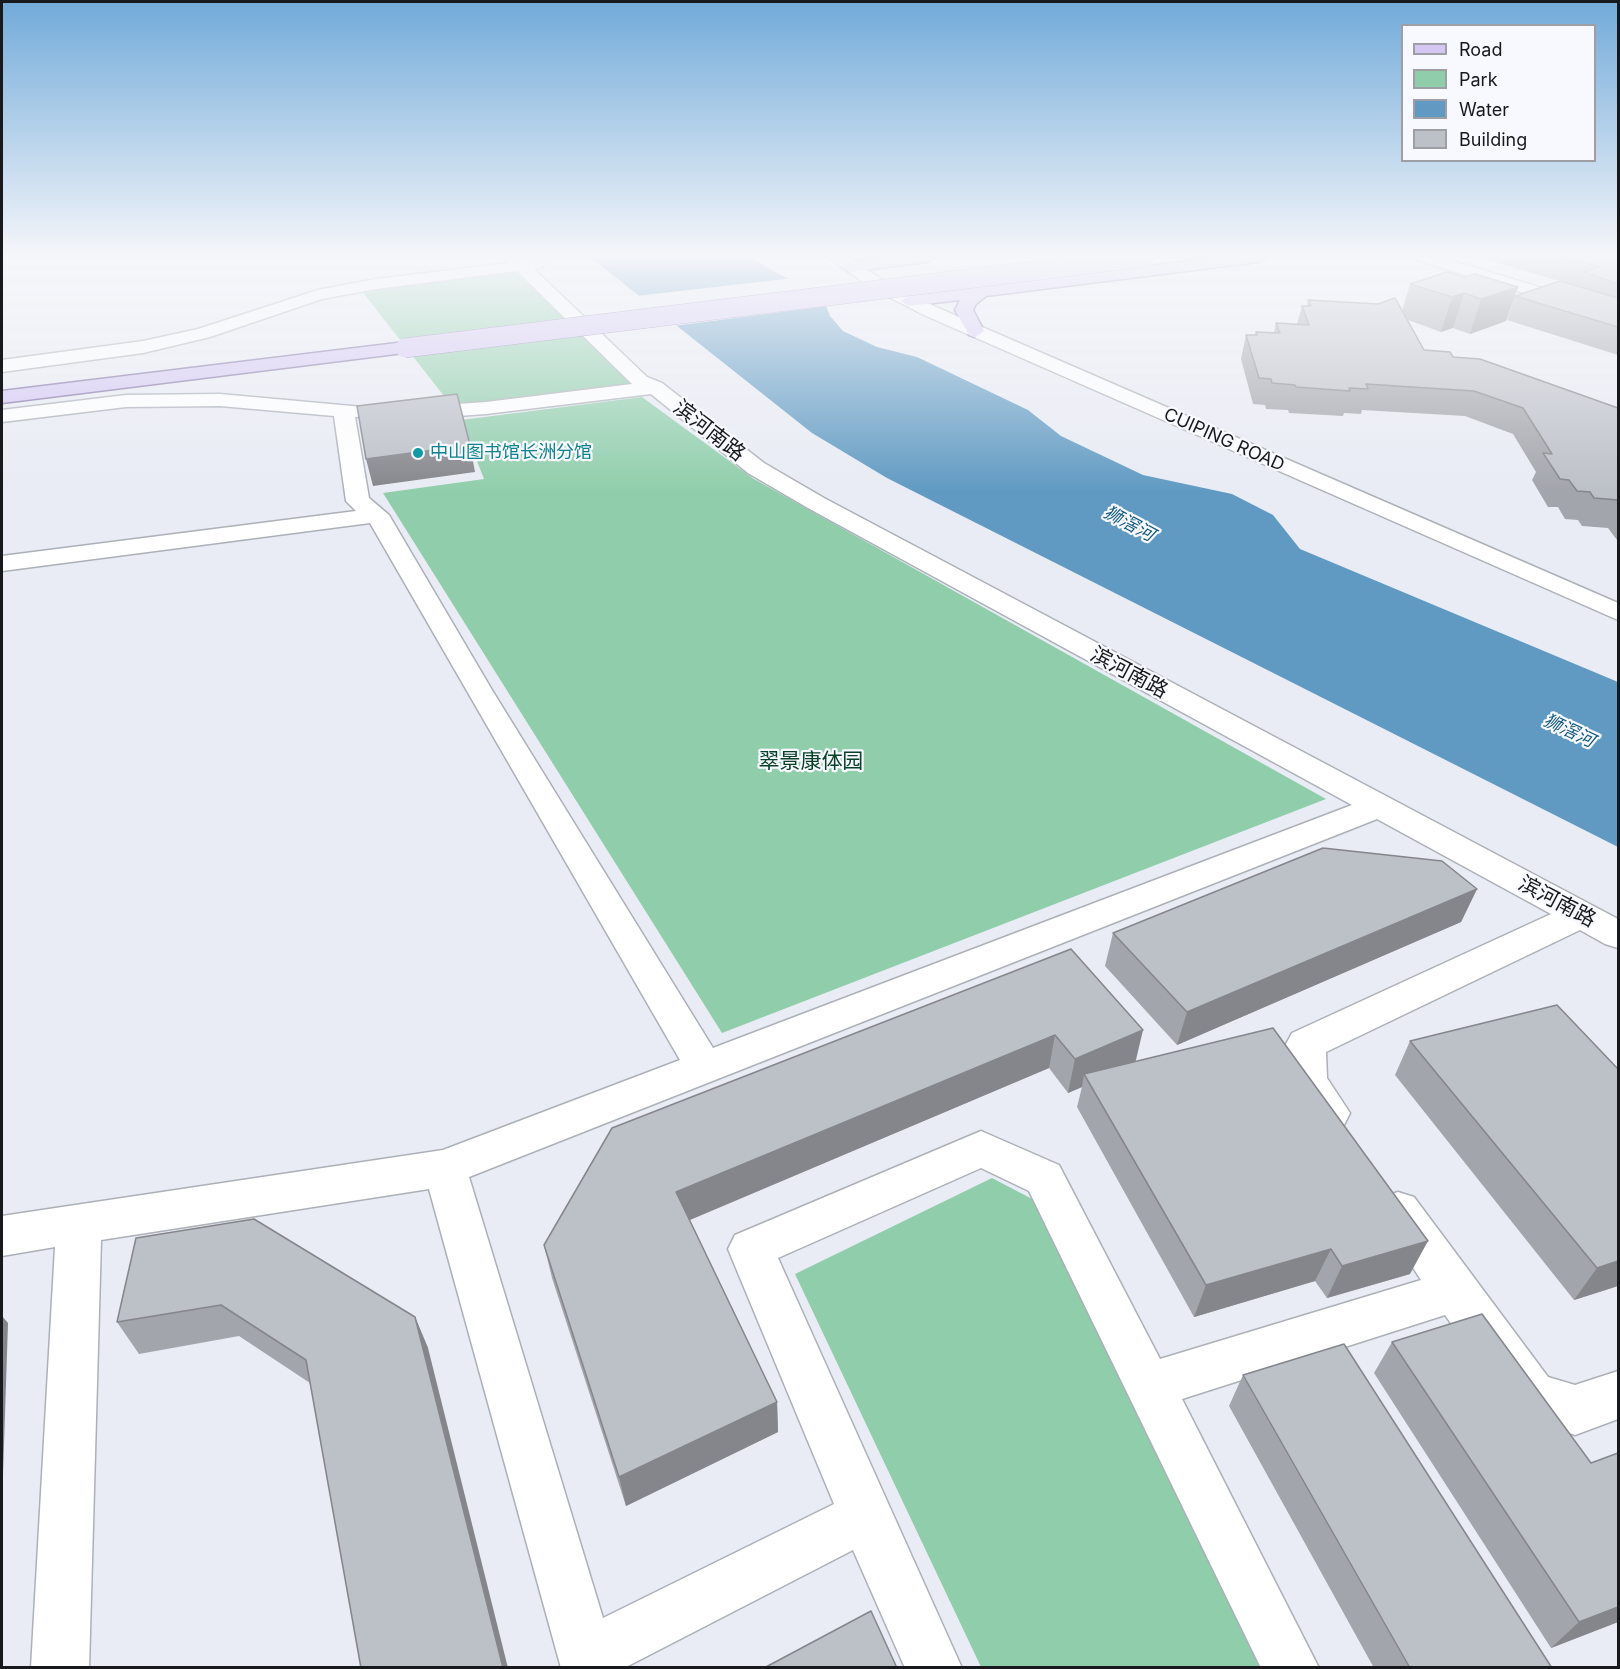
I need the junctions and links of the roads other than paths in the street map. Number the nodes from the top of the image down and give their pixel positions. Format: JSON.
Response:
{"nodes":[{"id":1,"x":195,"y":335,"type":"edge"},
{"id":2,"x":463,"y":335,"type":"edge"},
{"id":3,"x":471,"y":335,"type":"edge"},
{"id":4,"x":595,"y":335,"type":"edge"},
{"id":5,"x":984,"y":335,"type":"edge"},
{"id":6,"x":401,"y":343,"type":"junction"},
{"id":7,"x":2,"y":366,"type":"edge"},
{"id":8,"x":2,"y":385,"type":"edge"},
{"id":9,"x":655,"y":387,"type":"junction"},
{"id":10,"x":2,"y":397,"type":"edge"},
{"id":11,"x":344,"y":411,"type":"junction"},
{"id":12,"x":2,"y":416,"type":"edge"},
{"id":13,"x":377,"y":515,"type":"junction"},
{"id":14,"x":2,"y":564,"type":"edge"},
{"id":15,"x":1618,"y":612,"type":"edge"},
{"id":16,"x":1378,"y":807,"type":"junction"},
{"id":17,"x":1581,"y":915,"type":"junction"},
{"id":18,"x":1618,"y":935,"type":"edge"},
{"id":19,"x":704,"y":1067,"type":"junction"},
{"id":20,"x":445,"y":1168,"type":"junction"},
{"id":21,"x":79,"y":1224,"type":"junction"},
{"id":22,"x":2,"y":1236,"type":"edge"},
{"id":23,"x":1454,"y":1291,"type":"junction"},
{"id":24,"x":1149,"y":1386,"type":"junction"},
{"id":25,"x":1618,"y":1395,"type":"edge"},
{"id":26,"x":865,"y":1516,"type":"junction"},
{"id":27,"x":588,"y":1662,"type":"edge"},
{"id":28,"x":60,"y":1668,"type":"edge"},
{"id":29,"x":934,"y":1668,"type":"edge"},
{"id":30,"x":1291,"y":1668,"type":"edge"}],
"edges":[{"from":1,"to":7,"type":"street"},
{"from":2,"to":6,"type":"main road"},
{"from":3,"to":6,"type":"main road","bridge":true},
{"from":4,"to":9,"type":"street","name":"滨河南路"},
{"from":5,"to":15,"type":"street","name":"CUIPING ROAD"},
{"from":6,"to":8,"type":"main road"},
{"from":6,"to":10,"type":"main road"},
{"from":9,"to":11,"type":"street"},
{"from":9,"to":16,"type":"street","name":"滨河南路"},
{"from":11,"to":12,"type":"street"},
{"from":11,"to":13,"type":"street"},
{"from":13,"to":14,"type":"street"},
{"from":13,"to":19,"type":"street"},
{"from":16,"to":17,"type":"street","name":"滨河南路"},
{"from":16,"to":19,"type":"street"},
{"from":17,"to":18,"type":"street","name":"滨河南路"},
{"from":17,"to":23,"type":"street"},
{"from":19,"to":20,"type":"street"},
{"from":20,"to":21,"type":"street"},
{"from":20,"to":27,"type":"street"},
{"from":21,"to":22,"type":"street"},
{"from":21,"to":28,"type":"street"},
{"from":23,"to":24,"type":"street"},
{"from":23,"to":25,"type":"street"},
{"from":24,"to":26,"type":"street"},
{"from":24,"to":30,"type":"street"},
{"from":26,"to":27,"type":"street"},
{"from":26,"to":29,"type":"street"}]}
